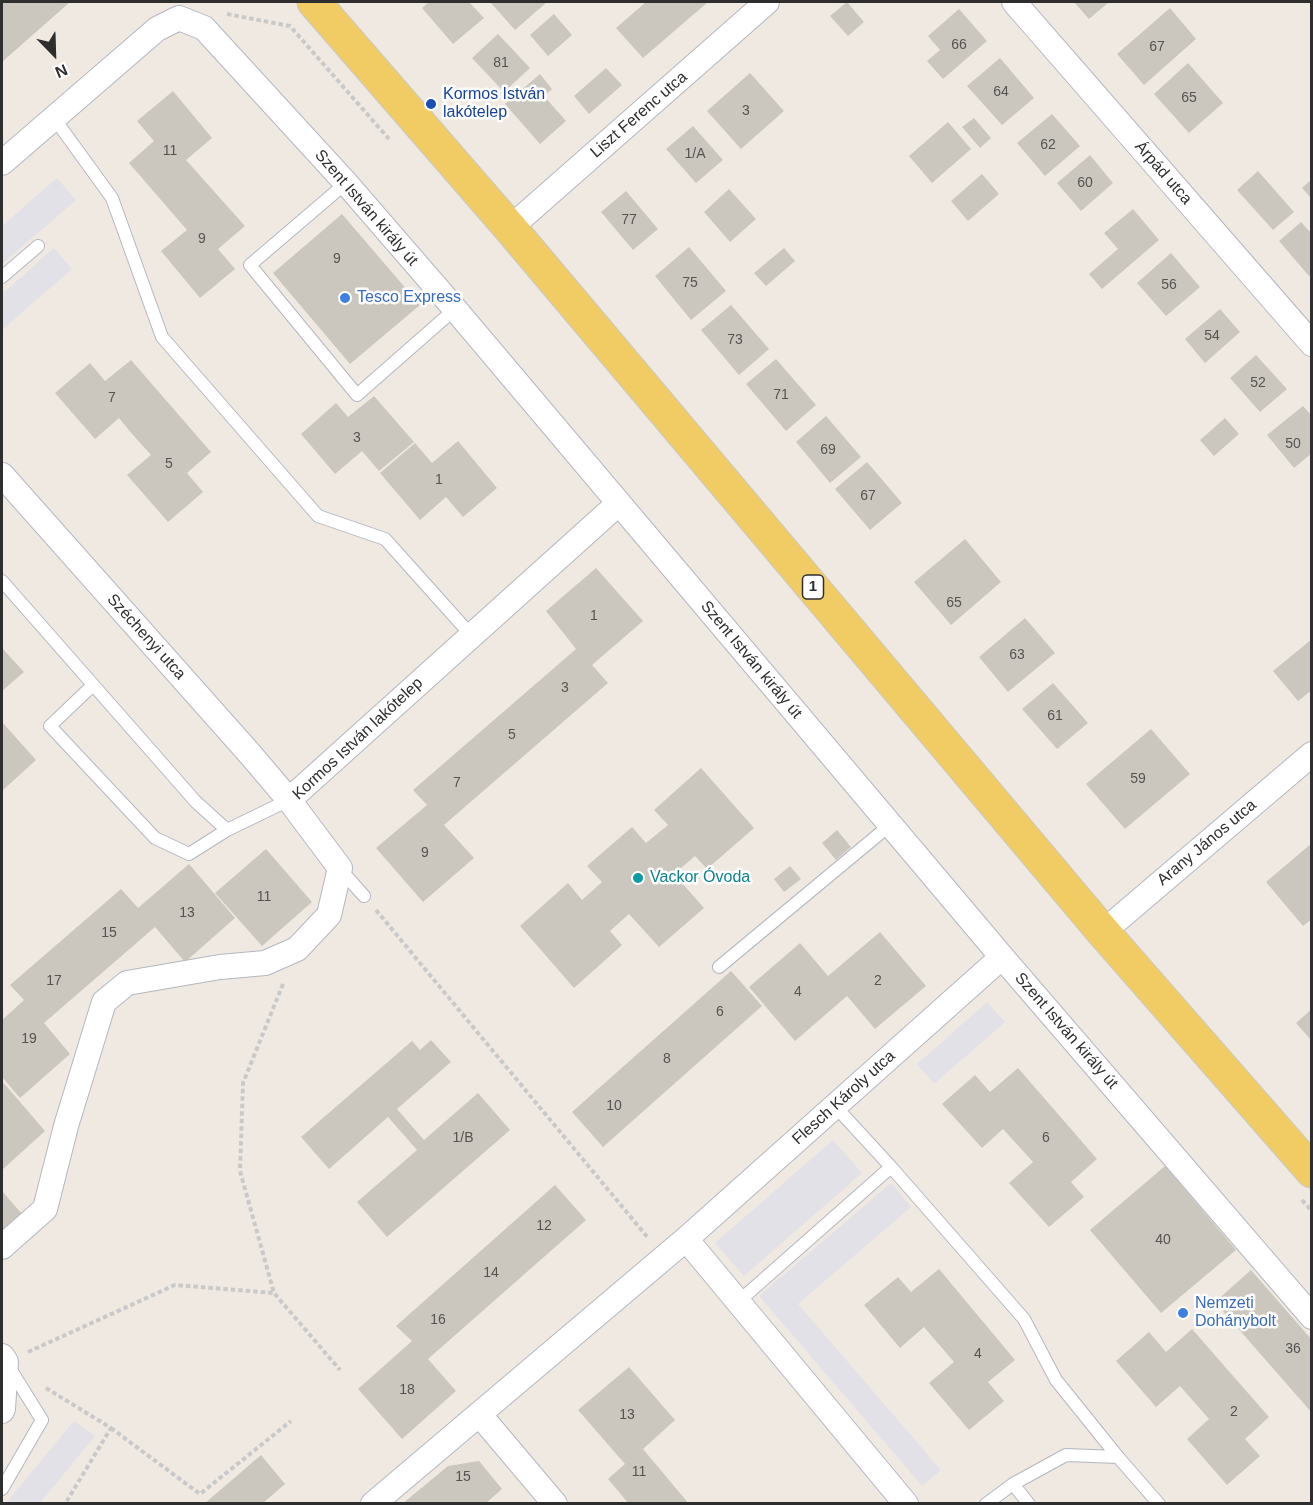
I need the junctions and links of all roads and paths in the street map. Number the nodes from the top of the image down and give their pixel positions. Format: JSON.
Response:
{"nodes":[{"id":1,"x":314,"y":2,"type":"edge"},
{"id":2,"x":767,"y":2,"type":"edge"},
{"id":3,"x":1014,"y":2,"type":"edge"},
{"id":4,"x":54,"y":118,"type":"junction"},
{"id":5,"x":2,"y":163,"type":"edge"},
{"id":6,"x":346,"y":183,"type":"junction"},
{"id":7,"x":510,"y":228,"type":"junction"},
{"id":8,"x":38,"y":246,"type":"dead end"},
{"id":9,"x":2,"y":277,"type":"edge"},
{"id":10,"x":454,"y":309,"type":"junction"},
{"id":11,"x":1311,"y":344,"type":"edge"},
{"id":12,"x":2,"y":475,"type":"edge"},
{"id":13,"x":619,"y":503,"type":"junction"},
{"id":14,"x":2,"y":581,"type":"edge"},
{"id":15,"x":471,"y":635,"type":"junction"},
{"id":16,"x":93,"y":685,"type":"junction"},
{"id":17,"x":1308,"y":764,"type":"edge"},
{"id":18,"x":289,"y":800,"type":"junction"},
{"id":19,"x":890,"y":825,"type":"junction"},
{"id":20,"x":227,"y":830,"type":"junction"},
{"id":21,"x":340,"y":868,"type":"junction"},
{"id":22,"x":364,"y":896,"type":"joint"},
{"id":23,"x":1103,"y":932,"type":"junction"},
{"id":24,"x":297,"y":949,"type":"junction"},
{"id":25,"x":1002,"y":957,"type":"junction"},
{"id":26,"x":719,"y":967,"type":"dead end"},
{"id":27,"x":835,"y":1106,"type":"junction"},
{"id":28,"x":891,"y":1167,"type":"junction"},
{"id":29,"x":1311,"y":1171,"type":"edge"},
{"id":30,"x":686,"y":1239,"type":"junction"},
{"id":31,"x":2,"y":1247,"type":"edge"},
{"id":32,"x":664,"y":1257,"type":"junction"},
{"id":33,"x":274,"y":1293,"type":"junction"},
{"id":34,"x":738,"y":1302,"type":"junction"},
{"id":35,"x":1311,"y":1317,"type":"edge"},
{"id":36,"x":4,"y":1359,"type":"edge"},
{"id":37,"x":340,"y":1370,"type":"dead end"},
{"id":38,"x":44,"y":1386,"type":"dead end"},
{"id":39,"x":2,"y":1411,"type":"edge"},
{"id":40,"x":479,"y":1414,"type":"junction"},
{"id":41,"x":291,"y":1421,"type":"dead end"},
{"id":42,"x":111,"y":1428,"type":"junction"},
{"id":43,"x":1118,"y":1457,"type":"junction"},
{"id":44,"x":1013,"y":1484,"type":"junction"},
{"id":45,"x":2,"y":1490,"type":"edge"},
{"id":46,"x":65,"y":1503,"type":"edge"},
{"id":47,"x":373,"y":1503,"type":"edge"},
{"id":48,"x":555,"y":1503,"type":"edge"},
{"id":49,"x":906,"y":1503,"type":"edge"},
{"id":50,"x":986,"y":1503,"type":"edge"},
{"id":51,"x":1029,"y":1503,"type":"edge"},
{"id":52,"x":1159,"y":1503,"type":"edge"}],
"edges":[{"from":1,"to":7,"type":"main road","number":"1"},
{"from":2,"to":7,"type":"street","name":"Liszt Ferenc utca"},
{"from":3,"to":11,"type":"street","name":"Árpád utca"},
{"from":4,"to":5,"type":"street"},
{"from":4,"to":6,"type":"street","name":"Szent István király út"},
{"from":4,"to":15,"type":"lane"},
{"from":6,"to":10,"type":"street","name":"Szent István király út"},
{"from":6,"to":10,"type":"lane"},
{"from":7,"to":23,"type":"main road","number":"1"},
{"from":8,"to":9,"type":"lane"},
{"from":10,"to":13,"type":"street","name":"Szent István király út"},
{"from":12,"to":18,"type":"street","name":"Széchenyi utca"},
{"from":13,"to":15,"type":"street","name":"Kormos István lakótelep"},
{"from":13,"to":19,"type":"street","name":"Szent István király út"},
{"from":14,"to":16,"type":"lane"},
{"from":15,"to":18,"type":"street","name":"Kormos István lakótelep"},
{"from":16,"to":20,"type":"lane"},
{"from":16,"to":20,"type":"lane"},
{"from":17,"to":23,"type":"street","name":"Arany János utca"},
{"from":18,"to":20,"type":"lane"},
{"from":18,"to":21,"type":"street","name":"Kormos István lakótelep"},
{"from":19,"to":25,"type":"street","name":"Szent István király út"},
{"from":19,"to":26,"type":"lane"},
{"from":21,"to":22,"type":"lane"},
{"from":21,"to":24,"type":"street"},
{"from":22,"to":32,"type":"path"},
{"from":23,"to":29,"type":"main road","number":"1"},
{"from":24,"to":31,"type":"street"},
{"from":24,"to":33,"type":"path"},
{"from":25,"to":27,"type":"street","name":"Flesch Károly utca"},
{"from":25,"to":35,"type":"street","name":"Szent István király út"},
{"from":27,"to":28,"type":"lane"},
{"from":27,"to":30,"type":"street","name":"Flesch Károly utca"},
{"from":28,"to":34,"type":"lane"},
{"from":28,"to":43,"type":"lane"},
{"from":30,"to":32,"type":"street","name":"Flesch Károly utca"},
{"from":30,"to":34,"type":"street"},
{"from":32,"to":40,"type":"street","name":"Flesch Károly utca"},
{"from":33,"to":36,"type":"path"},
{"from":33,"to":37,"type":"path"},
{"from":34,"to":49,"type":"street"},
{"from":36,"to":39,"type":"street"},
{"from":36,"to":45,"type":"lane"},
{"from":38,"to":42,"type":"path"},
{"from":40,"to":47,"type":"street","name":"Flesch Károly utca"},
{"from":40,"to":48,"type":"street"},
{"from":41,"to":42,"type":"path"},
{"from":42,"to":46,"type":"path"},
{"from":43,"to":44,"type":"lane"},
{"from":43,"to":52,"type":"lane"},
{"from":44,"to":50,"type":"lane"},
{"from":44,"to":51,"type":"lane"}]}
